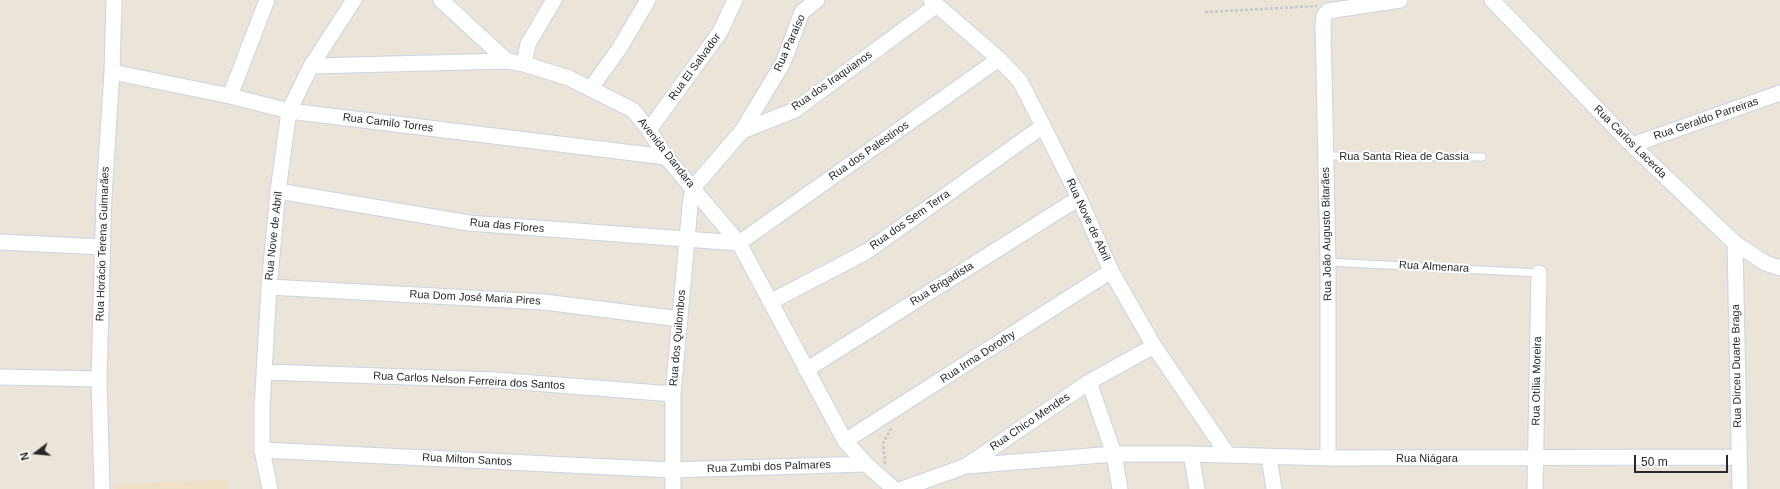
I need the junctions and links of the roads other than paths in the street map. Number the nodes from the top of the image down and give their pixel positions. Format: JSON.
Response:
{"nodes":[{"id":1,"x":114,"y":0,"type":"edge"},
{"id":2,"x":267,"y":0,"type":"edge"},
{"id":3,"x":354,"y":0,"type":"edge"},
{"id":4,"x":441,"y":0,"type":"edge"},
{"id":5,"x":554,"y":0,"type":"edge"},
{"id":6,"x":648,"y":0,"type":"edge"},
{"id":7,"x":735,"y":0,"type":"edge"},
{"id":8,"x":817,"y":0,"type":"edge"},
{"id":9,"x":1400,"y":0,"type":"edge"},
{"id":10,"x":1492,"y":0,"type":"edge"},
{"id":11,"x":934,"y":2,"type":"edge"},
{"id":12,"x":999,"y":59,"type":"junction"},
{"id":13,"x":507,"y":62,"type":"junction"},
{"id":14,"x":524,"y":64,"type":"junction"},
{"id":15,"x":311,"y":66,"type":"junction"},
{"id":16,"x":112,"y":72,"type":"junction"},
{"id":17,"x":591,"y":88,"type":"junction"},
{"id":18,"x":1780,"y":93,"type":"edge"},
{"id":19,"x":230,"y":96,"type":"junction"},
{"id":20,"x":289,"y":111,"type":"junction"},
{"id":21,"x":1044,"y":126,"type":"junction"},
{"id":22,"x":649,"y":130,"type":"junction"},
{"id":23,"x":742,"y":131,"type":"junction"},
{"id":24,"x":1632,"y":145,"type":"junction"},
{"id":25,"x":1326,"y":156,"type":"junction"},
{"id":26,"x":666,"y":157,"type":"junction"},
{"id":27,"x":1482,"y":157,"type":"dead end"},
{"id":28,"x":693,"y":188,"type":"junction"},
{"id":29,"x":278,"y":191,"type":"junction"},
{"id":30,"x":1078,"y":198,"type":"junction"},
{"id":31,"x":687,"y":240,"type":"junction"},
{"id":32,"x":0,"y":242,"type":"edge"},
{"id":33,"x":739,"y":243,"type":"junction"},
{"id":34,"x":1735,"y":244,"type":"junction"},
{"id":35,"x":102,"y":246,"type":"junction"},
{"id":36,"x":1328,"y":262,"type":"junction"},
{"id":37,"x":1780,"y":268,"type":"edge"},
{"id":38,"x":1111,"y":271,"type":"junction"},
{"id":39,"x":1539,"y":273,"type":"joint"},
{"id":40,"x":269,"y":287,"type":"junction"},
{"id":41,"x":770,"y":302,"type":"junction"},
{"id":42,"x":680,"y":319,"type":"junction"},
{"id":43,"x":1154,"y":346,"type":"junction"},
{"id":44,"x":806,"y":370,"type":"junction"},
{"id":45,"x":264,"y":372,"type":"junction"},
{"id":46,"x":0,"y":377,"type":"edge"},
{"id":47,"x":98,"y":379,"type":"junction"},
{"id":48,"x":1089,"y":382,"type":"junction"},
{"id":49,"x":673,"y":394,"type":"junction"},
{"id":50,"x":845,"y":442,"type":"junction"},
{"id":51,"x":262,"y":450,"type":"junction"},
{"id":52,"x":1114,"y":454,"type":"junction"},
{"id":53,"x":1191,"y":454,"type":"junction"},
{"id":54,"x":1228,"y":455,"type":"junction"},
{"id":55,"x":1269,"y":456,"type":"junction"},
{"id":56,"x":1739,"y":457,"type":"junction"},
{"id":57,"x":1328,"y":458,"type":"junction"},
{"id":58,"x":1535,"y":459,"type":"junction"},
{"id":59,"x":866,"y":464,"type":"junction"},
{"id":60,"x":966,"y":466,"type":"junction"},
{"id":61,"x":672,"y":470,"type":"junction"},
{"id":62,"x":890,"y":485,"type":"edge"},
{"id":63,"x":102,"y":489,"type":"edge"},
{"id":64,"x":270,"y":489,"type":"edge"},
{"id":65,"x":673,"y":489,"type":"edge"},
{"id":66,"x":902,"y":489,"type":"edge"},
{"id":67,"x":1120,"y":489,"type":"edge"},
{"id":68,"x":1197,"y":489,"type":"edge"},
{"id":69,"x":1274,"y":489,"type":"edge"},
{"id":70,"x":1535,"y":489,"type":"edge"},
{"id":71,"x":1740,"y":489,"type":"edge"}],
"edges":[{"from":1,"to":16,"type":"street","name":"Rua Horácio Terena Guimarães"},
{"from":2,"to":19,"type":"street"},
{"from":3,"to":15,"type":"street","name":"Rua Nove de Abril"},
{"from":4,"to":13,"type":"street"},
{"from":5,"to":14,"type":"street"},
{"from":6,"to":17,"type":"street"},
{"from":7,"to":22,"type":"street","name":"Rua El Salvador"},
{"from":8,"to":23,"type":"street","name":"Rua Paraíso"},
{"from":9,"to":25,"type":"street","name":"Rua João Augusto Bitarães"},
{"from":10,"to":24,"type":"street","name":"Rua Carlos Lacerda"},
{"from":11,"to":12,"type":"street","name":"Rua Nove de Abril"},
{"from":11,"to":23,"type":"street","name":"Rua dos Iraquianos"},
{"from":12,"to":21,"type":"street","name":"Rua Nove de Abril"},
{"from":12,"to":33,"type":"street","name":"Rua dos Palestinos"},
{"from":13,"to":14,"type":"street","name":"Avenida Dandara"},
{"from":13,"to":15,"type":"street","name":"Avenida Dandara"},
{"from":14,"to":17,"type":"street","name":"Avenida Dandara"},
{"from":15,"to":20,"type":"street","name":"Rua Nove de Abril"},
{"from":16,"to":19,"type":"street","name":"Rua Camilo Torres"},
{"from":16,"to":35,"type":"street","name":"Rua Horácio Terena Guimarães"},
{"from":17,"to":22,"type":"street","name":"Avenida Dandara"},
{"from":18,"to":24,"type":"street","name":"Rua Geraldo Parreiras"},
{"from":19,"to":20,"type":"street","name":"Rua Camilo Torres"},
{"from":20,"to":26,"type":"street","name":"Rua Camilo Torres"},
{"from":20,"to":29,"type":"street","name":"Rua Nove de Abril"},
{"from":21,"to":30,"type":"street","name":"Rua Nove de Abril"},
{"from":21,"to":41,"type":"street","name":"Rua dos Sem Terra"},
{"from":22,"to":26,"type":"street","name":"Avenida Dandara"},
{"from":23,"to":28,"type":"street","name":"Rua dos Iraquianos"},
{"from":24,"to":34,"type":"street","name":"Rua Carlos Lacerda"},
{"from":25,"to":27,"type":"lane","name":"Rua Santa Riea de Cassia"},
{"from":25,"to":36,"type":"street","name":"Rua João Augusto Bitarães"},
{"from":26,"to":28,"type":"street","name":"Avenida Dandara"},
{"from":28,"to":31,"type":"street","name":"Rua dos Quilombos"},
{"from":28,"to":33,"type":"street","name":"Avenida Dandara"},
{"from":29,"to":31,"type":"street","name":"Rua das Flores"},
{"from":29,"to":40,"type":"street","name":"Rua Nove de Abril"},
{"from":30,"to":38,"type":"street","name":"Rua Nove de Abril"},
{"from":30,"to":44,"type":"street","name":"Rua Brigadista"},
{"from":31,"to":33,"type":"street","name":"Rua das Flores"},
{"from":31,"to":42,"type":"street","name":"Rua dos Quilombos"},
{"from":32,"to":35,"type":"street"},
{"from":33,"to":41,"type":"street","name":"Avenida Dandara"},
{"from":34,"to":37,"type":"street","name":"Rua Carlos Lacerda"},
{"from":34,"to":56,"type":"street","name":"Rua Dirceu Duarte Braga"},
{"from":35,"to":47,"type":"street","name":"Rua Horácio Terena Guimarães"},
{"from":36,"to":39,"type":"lane","name":"Rua Almenara"},
{"from":36,"to":57,"type":"street","name":"Rua João Augusto Bitarães"},
{"from":38,"to":43,"type":"street","name":"Rua Nove de Abril"},
{"from":38,"to":50,"type":"street","name":"Rua Irma Dorothy"},
{"from":39,"to":58,"type":"street","name":"Rua Otília Moreira"},
{"from":40,"to":42,"type":"street","name":"Rua Dom José Maria Pires"},
{"from":40,"to":45,"type":"street","name":"Rua Nove de Abril"},
{"from":41,"to":44,"type":"street","name":"Avenida Dandara"},
{"from":42,"to":49,"type":"street","name":"Rua dos Quilombos"},
{"from":43,"to":48,"type":"street","name":"Rua Chico Mendes"},
{"from":43,"to":54,"type":"street","name":"Rua Nove de Abril"},
{"from":44,"to":50,"type":"street","name":"Avenida Dandara"},
{"from":45,"to":49,"type":"street","name":"Rua Carlos Nelson Ferreira dos Santos"},
{"from":45,"to":51,"type":"street","name":"Rua Nove de Abril"},
{"from":46,"to":47,"type":"street"},
{"from":47,"to":63,"type":"street","name":"Rua Horácio Terena Guimarães"},
{"from":48,"to":52,"type":"street"},
{"from":48,"to":60,"type":"street","name":"Rua Chico Mendes"},
{"from":49,"to":61,"type":"street","name":"Rua dos Quilombos"},
{"from":50,"to":59,"type":"street","name":"Avenida Dandara"},
{"from":51,"to":61,"type":"street","name":"Rua Milton Santos"},
{"from":51,"to":64,"type":"street","name":"Rua Nove de Abril"},
{"from":52,"to":53,"type":"street","name":"Rua Niágara"},
{"from":52,"to":60,"type":"street"},
{"from":52,"to":67,"type":"street"},
{"from":53,"to":54,"type":"street","name":"Rua Niágara"},
{"from":53,"to":68,"type":"street"},
{"from":54,"to":55,"type":"street","name":"Rua Niágara"},
{"from":55,"to":57,"type":"street","name":"Rua Niágara"},
{"from":55,"to":69,"type":"street"},
{"from":56,"to":58,"type":"street","name":"Rua Niágara"},
{"from":56,"to":71,"type":"street","name":"Rua Dirceu Duarte Braga"},
{"from":57,"to":58,"type":"street","name":"Rua Niágara"},
{"from":58,"to":70,"type":"street","name":"Rua Otília Moreira"},
{"from":59,"to":61,"type":"street","name":"Rua Zumbi dos Palmares"},
{"from":59,"to":62,"type":"street","name":"Avenida Dandara"},
{"from":60,"to":66,"type":"street","name":"Rua Chico Mendes"},
{"from":61,"to":65,"type":"street","name":"Rua dos Quilombos"}]}
